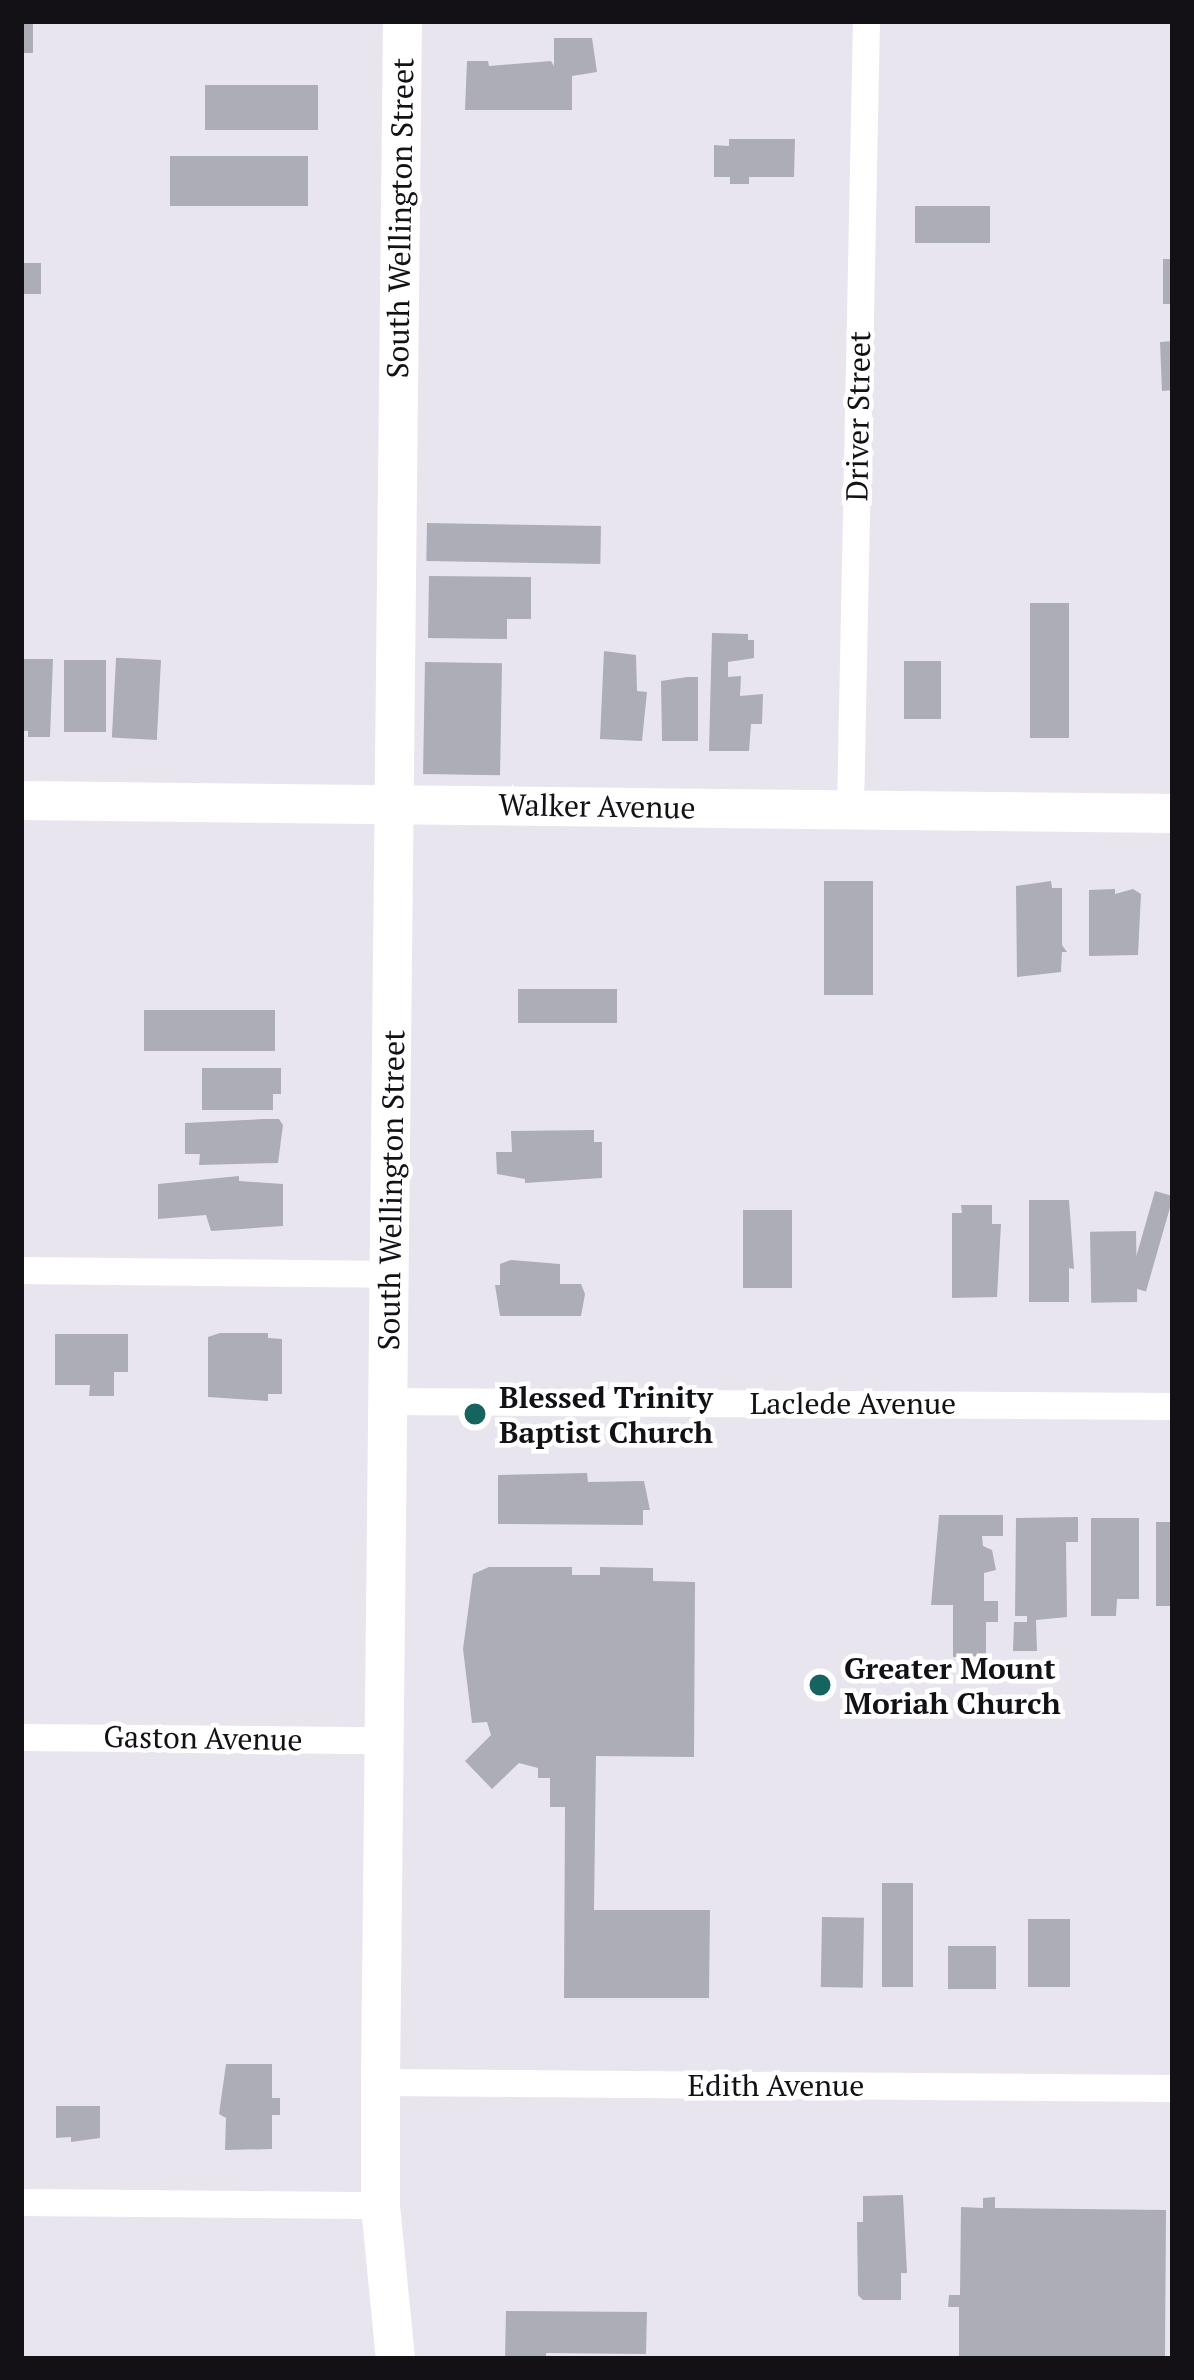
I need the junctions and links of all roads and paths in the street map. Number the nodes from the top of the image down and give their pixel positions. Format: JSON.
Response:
{"nodes":[{"id":1,"x":402,"y":21,"type":"edge"},
{"id":2,"x":866,"y":21,"type":"edge"},
{"id":3,"x":21,"y":800,"type":"edge"},
{"id":4,"x":395,"y":803,"type":"junction"},
{"id":5,"x":850,"y":810,"type":"junction"},
{"id":6,"x":1173,"y":813,"type":"edge"},
{"id":7,"x":21,"y":1270,"type":"edge"},
{"id":8,"x":391,"y":1274,"type":"junction"},
{"id":9,"x":389,"y":1400,"type":"junction"},
{"id":10,"x":1173,"y":1406,"type":"edge"},
{"id":11,"x":21,"y":1737,"type":"edge"},
{"id":12,"x":385,"y":1740,"type":"junction"},
{"id":13,"x":380,"y":2082,"type":"junction"},
{"id":14,"x":1173,"y":2088,"type":"edge"},
{"id":15,"x":21,"y":2202,"type":"edge"},
{"id":16,"x":380,"y":2205,"type":"junction"},
{"id":17,"x":395,"y":2359,"type":"edge"}],
"edges":[{"from":1,"to":4,"type":"street","name":"South Wellington Street"},
{"from":2,"to":5,"type":"street","name":"Driver Street"},
{"from":3,"to":4,"type":"street","name":"Walker Avenue"},
{"from":4,"to":5,"type":"street","name":"Walker Avenue"},
{"from":4,"to":8,"type":"street","name":"South Wellington Street"},
{"from":5,"to":6,"type":"street","name":"Walker Avenue"},
{"from":7,"to":8,"type":"street"},
{"from":8,"to":9,"type":"street","name":"South Wellington Street"},
{"from":9,"to":10,"type":"street","name":"Laclede Avenue"},
{"from":9,"to":12,"type":"street","name":"South Wellington Street"},
{"from":11,"to":12,"type":"street","name":"Gaston Avenue"},
{"from":12,"to":13,"type":"street","name":"South Wellington Street"},
{"from":13,"to":14,"type":"street","name":"Edith Avenue"},
{"from":13,"to":16,"type":"street","name":"South Wellington Street"},
{"from":15,"to":16,"type":"street"},
{"from":16,"to":17,"type":"street","name":"South Wellington Street"}]}
